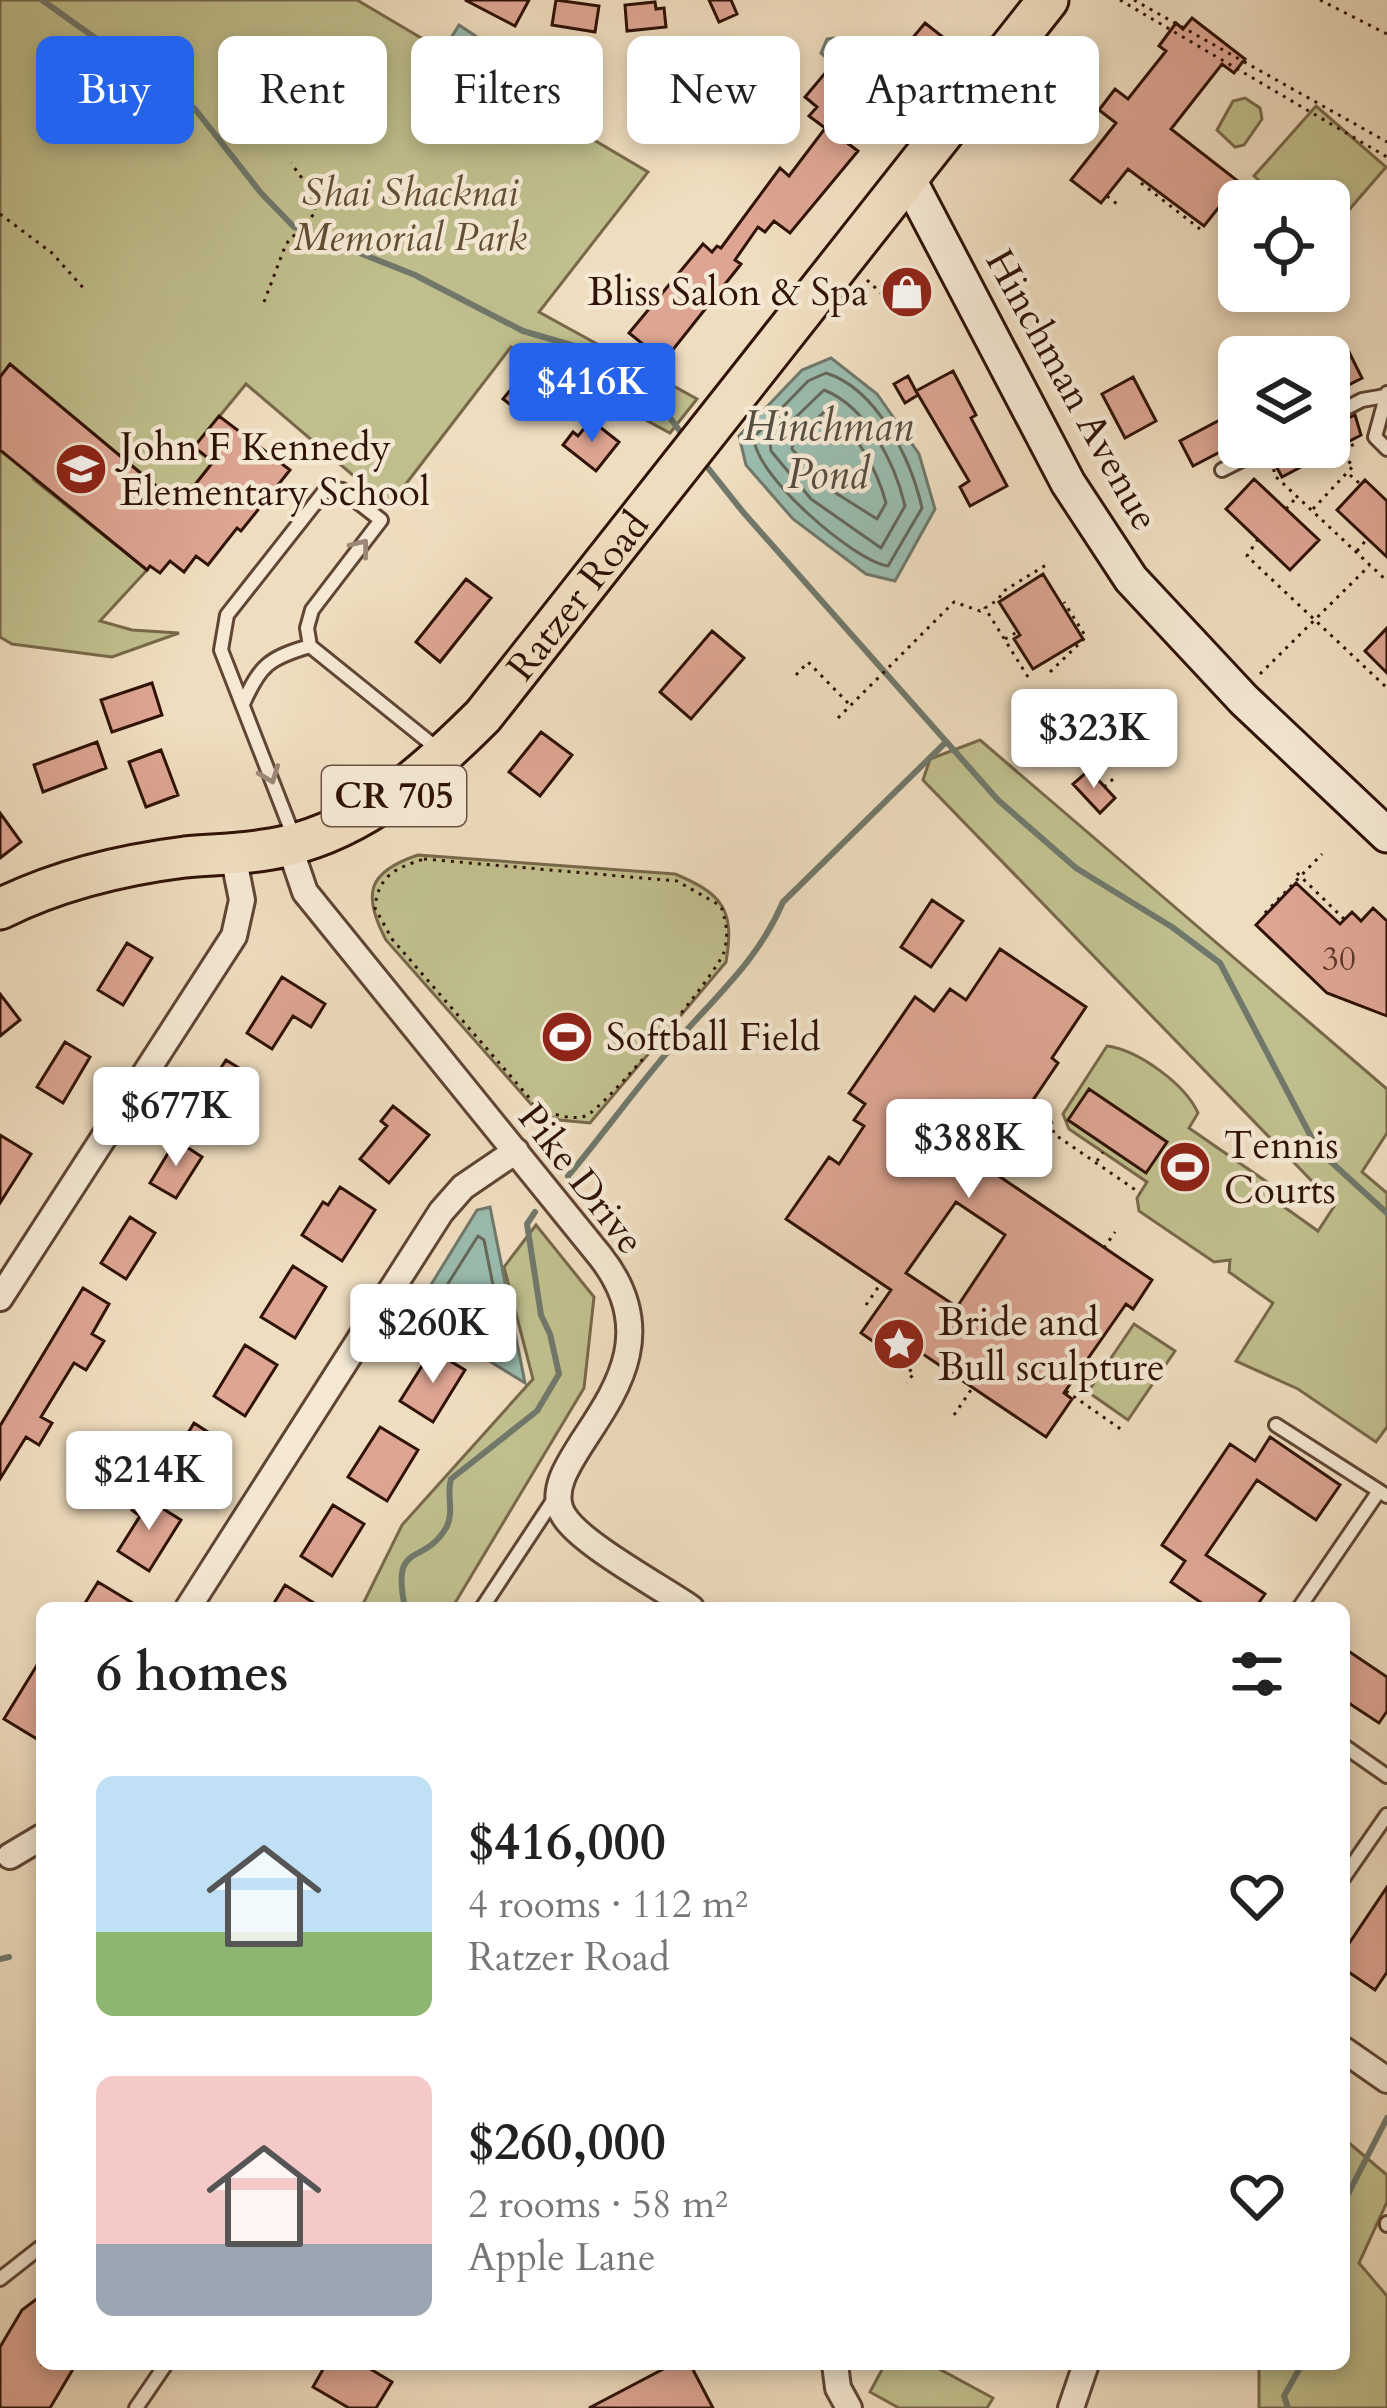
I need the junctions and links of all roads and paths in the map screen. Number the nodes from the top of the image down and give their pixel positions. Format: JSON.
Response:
{"nodes":[{"id":1,"x":1048,"y":0,"type":"edge"},
{"id":2,"x":1120,"y":0,"type":"edge"},
{"id":3,"x":1134,"y":0,"type":"edge"},
{"id":4,"x":1320,"y":0,"type":"edge"},
{"id":5,"x":1387,"y":34,"type":"edge"},
{"id":6,"x":1387,"y":142,"type":"edge"},
{"id":7,"x":1387,"y":158,"type":"edge"},
{"id":8,"x":291,"y":163,"type":"dead end"},
{"id":9,"x":908,"y":176,"type":"junction"},
{"id":10,"x":1134,"y":176,"type":"dead end"},
{"id":11,"x":1107,"y":196,"type":"dead end"},
{"id":12,"x":1109,"y":210,"type":"dead end"},
{"id":13,"x":0,"y":214,"type":"edge"},
{"id":14,"x":1201,"y":227,"type":"dead end"},
{"id":15,"x":861,"y":275,"type":"dead end"},
{"id":16,"x":86,"y":291,"type":"dead end"},
{"id":17,"x":264,"y":302,"type":"dead end"},
{"id":18,"x":892,"y":303,"type":"dead end"},
{"id":19,"x":1386,"y":394,"type":"edge"},
{"id":20,"x":1350,"y":406,"type":"edge"},
{"id":21,"x":1362,"y":440,"type":"dead end"},
{"id":22,"x":1350,"y":445,"type":"edge"},
{"id":23,"x":1387,"y":449,"type":"edge"},
{"id":24,"x":1350,"y":460,"type":"edge"},
{"id":25,"x":1226,"y":468,"type":"edge"},
{"id":26,"x":1274,"y":469,"type":"dead end"},
{"id":27,"x":1222,"y":470,"type":"dead end"},
{"id":28,"x":1349,"y":474,"type":"junction"},
{"id":29,"x":1355,"y":490,"type":"dead end"},
{"id":30,"x":1298,"y":497,"type":"junction"},
{"id":31,"x":1286,"y":509,"type":"dead end"},
{"id":32,"x":1312,"y":511,"type":"junction"},
{"id":33,"x":1258,"y":539,"type":"dead end"},
{"id":34,"x":1367,"y":539,"type":"dead end"},
{"id":35,"x":1356,"y":552,"type":"junction"},
{"id":36,"x":1046,"y":565,"type":"dead end"},
{"id":37,"x":1370,"y":565,"type":"junction"},
{"id":38,"x":1387,"y":580,"type":"edge"},
{"id":39,"x":1013,"y":584,"type":"junction"},
{"id":40,"x":1017,"y":591,"type":"dead end"},
{"id":41,"x":1067,"y":605,"type":"dead end"},
{"id":42,"x":985,"y":608,"type":"junction"},
{"id":43,"x":1315,"y":620,"type":"junction"},
{"id":44,"x":1017,"y":632,"type":"dead end"},
{"id":45,"x":1003,"y":640,"type":"junction"},
{"id":46,"x":310,"y":646,"type":"junction"},
{"id":47,"x":1027,"y":659,"type":"dead end"},
{"id":48,"x":1017,"y":664,"type":"junction"},
{"id":49,"x":1050,"y":672,"type":"dead end"},
{"id":50,"x":1260,"y":674,"type":"dead end"},
{"id":51,"x":796,"y":675,"type":"dead end"},
{"id":52,"x":1028,"y":677,"type":"dead end"},
{"id":53,"x":1387,"y":688,"type":"edge"},
{"id":54,"x":242,"y":704,"type":"junction"},
{"id":55,"x":850,"y":705,"type":"junction"},
{"id":56,"x":838,"y":718,"type":"dead end"},
{"id":57,"x":445,"y":754,"type":"junction"},
{"id":58,"x":1112,"y":778,"type":"dead end"},
{"id":59,"x":1104,"y":787,"type":"dead end"},
{"id":60,"x":1387,"y":835,"type":"edge"},
{"id":61,"x":292,"y":844,"type":"junction"},
{"id":62,"x":1322,"y":854,"type":"dead end"},
{"id":63,"x":233,"y":856,"type":"junction"},
{"id":64,"x":1298,"y":874,"type":"junction"},
{"id":65,"x":0,"y":909,"type":"edge"},
{"id":66,"x":1264,"y":913,"type":"dead end"},
{"id":67,"x":1345,"y":920,"type":"dead end"},
{"id":68,"x":392,"y":939,"type":"joint"},
{"id":69,"x":1030,"y":1105,"type":"dead end"},
{"id":70,"x":1044,"y":1114,"type":"junction"},
{"id":71,"x":1009,"y":1135,"type":"dead end"},
{"id":72,"x":516,"y":1151,"type":"junction"},
{"id":73,"x":1103,"y":1152,"type":"dead end"},
{"id":74,"x":1096,"y":1163,"type":"junction"},
{"id":75,"x":1139,"y":1193,"type":"dead end"},
{"id":76,"x":1114,"y":1232,"type":"dead end"},
{"id":77,"x":1105,"y":1248,"type":"dead end"},
{"id":78,"x":881,"y":1283,"type":"dead end"},
{"id":79,"x":0,"y":1298,"type":"edge"},
{"id":80,"x":866,"y":1305,"type":"dead end"},
{"id":81,"x":898,"y":1358,"type":"dead end"},
{"id":82,"x":907,"y":1383,"type":"dead end"},
{"id":83,"x":973,"y":1387,"type":"dead end"},
{"id":84,"x":1066,"y":1391,"type":"dead end"},
{"id":85,"x":953,"y":1414,"type":"dead end"},
{"id":86,"x":1276,"y":1425,"type":"dead end"},
{"id":87,"x":1122,"y":1430,"type":"dead end"},
{"id":88,"x":1383,"y":1494,"type":"edge"},
{"id":89,"x":556,"y":1496,"type":"junction"},
{"id":90,"x":192,"y":1602,"type":"edge"},
{"id":91,"x":486,"y":1602,"type":"edge"},
{"id":92,"x":683,"y":1602,"type":"edge"},
{"id":93,"x":1303,"y":1602,"type":"edge"},
{"id":94,"x":1350,"y":1750,"type":"edge"},
{"id":95,"x":1387,"y":1776,"type":"edge"},
{"id":96,"x":1387,"y":1815,"type":"edge"},
{"id":97,"x":36,"y":1841,"type":"edge"},
{"id":98,"x":10,"y":1856,"type":"dead end"},
{"id":99,"x":1350,"y":1868,"type":"edge"},
{"id":100,"x":1350,"y":2054,"type":"edge"},
{"id":101,"x":1387,"y":2080,"type":"edge"},
{"id":102,"x":36,"y":2251,"type":"edge"},
{"id":103,"x":0,"y":2279,"type":"edge"},
{"id":104,"x":162,"y":2370,"type":"edge"},
{"id":105,"x":836,"y":2370,"type":"edge"},
{"id":106,"x":1084,"y":2370,"type":"edge"},
{"id":107,"x":136,"y":2408,"type":"edge"},
{"id":108,"x":849,"y":2408,"type":"edge"},
{"id":109,"x":1071,"y":2408,"type":"edge"}],
"edges":[{"from":1,"to":9,"type":"main road","name":"Ratzer Road","number":"CR 705"},
{"from":2,"to":7,"type":"path"},
{"from":3,"to":6,"type":"path"},
{"from":4,"to":5,"type":"path"},
{"from":8,"to":17,"type":"path"},
{"from":9,"to":57,"type":"main road","name":"Ratzer Road","number":"CR 705"},
{"from":9,"to":60,"type":"street","name":"Hinchman Avenue"},
{"from":10,"to":14,"type":"path"},
{"from":11,"to":12,"type":"path"},
{"from":13,"to":16,"type":"path"},
{"from":15,"to":18,"type":"path"},
{"from":19,"to":20,"type":"lane"},
{"from":19,"to":23,"type":"lane"},
{"from":21,"to":22,"type":"path"},
{"from":24,"to":28,"type":"path"},
{"from":25,"to":27,"type":"lane"},
{"from":26,"to":30,"type":"path"},
{"from":28,"to":29,"type":"path"},
{"from":28,"to":32,"type":"path"},
{"from":30,"to":31,"type":"path"},
{"from":30,"to":32,"type":"path"},
{"from":32,"to":35,"type":"path"},
{"from":33,"to":43,"type":"path"},
{"from":34,"to":35,"type":"path"},
{"from":35,"to":37,"type":"path"},
{"from":36,"to":39,"type":"path"},
{"from":37,"to":38,"type":"path"},
{"from":37,"to":43,"type":"path"},
{"from":39,"to":40,"type":"path"},
{"from":39,"to":42,"type":"path"},
{"from":41,"to":49,"type":"path"},
{"from":42,"to":45,"type":"path"},
{"from":42,"to":55,"type":"path"},
{"from":43,"to":50,"type":"path"},
{"from":43,"to":53,"type":"path"},
{"from":44,"to":45,"type":"path"},
{"from":45,"to":48,"type":"path"},
{"from":46,"to":54,"type":"lane"},
{"from":46,"to":54,"type":"lane","one_way":true},
{"from":46,"to":57,"type":"lane"},
{"from":47,"to":48,"type":"path"},
{"from":48,"to":52,"type":"path"},
{"from":51,"to":55,"type":"path"},
{"from":54,"to":61,"type":"lane","one_way":true},
{"from":55,"to":56,"type":"path"},
{"from":57,"to":61,"type":"main road","name":"Ratzer Road","number":"CR 705"},
{"from":58,"to":59,"type":"path"},
{"from":61,"to":63,"type":"main road","name":"Ratzer Road","number":"CR 705"},
{"from":61,"to":72,"type":"street","name":"Pike Drive"},
{"from":62,"to":64,"type":"path"},
{"from":63,"to":65,"type":"main road","name":"Ratzer Road","number":"CR 705"},
{"from":63,"to":79,"type":"street"},
{"from":64,"to":66,"type":"path"},
{"from":64,"to":67,"type":"path"},
{"from":68,"to":68,"type":"path"},
{"from":69,"to":70,"type":"path"},
{"from":70,"to":71,"type":"path"},
{"from":70,"to":74,"type":"path"},
{"from":72,"to":89,"type":"street","name":"Pike Drive"},
{"from":72,"to":90,"type":"street"},
{"from":73,"to":74,"type":"path"},
{"from":74,"to":75,"type":"path"},
{"from":76,"to":77,"type":"path"},
{"from":78,"to":80,"type":"path"},
{"from":81,"to":82,"type":"path"},
{"from":83,"to":85,"type":"path"},
{"from":84,"to":87,"type":"path"},
{"from":86,"to":88,"type":"lane"},
{"from":88,"to":93,"type":"lane"},
{"from":89,"to":91,"type":"lane"},
{"from":89,"to":92,"type":"street"},
{"from":94,"to":95,"type":"lane"},
{"from":96,"to":99,"type":"lane"},
{"from":97,"to":98,"type":"street"},
{"from":100,"to":101,"type":"street"},
{"from":102,"to":103,"type":"lane"},
{"from":104,"to":107,"type":"lane"},
{"from":105,"to":108,"type":"street"},
{"from":106,"to":109,"type":"street"}]}
